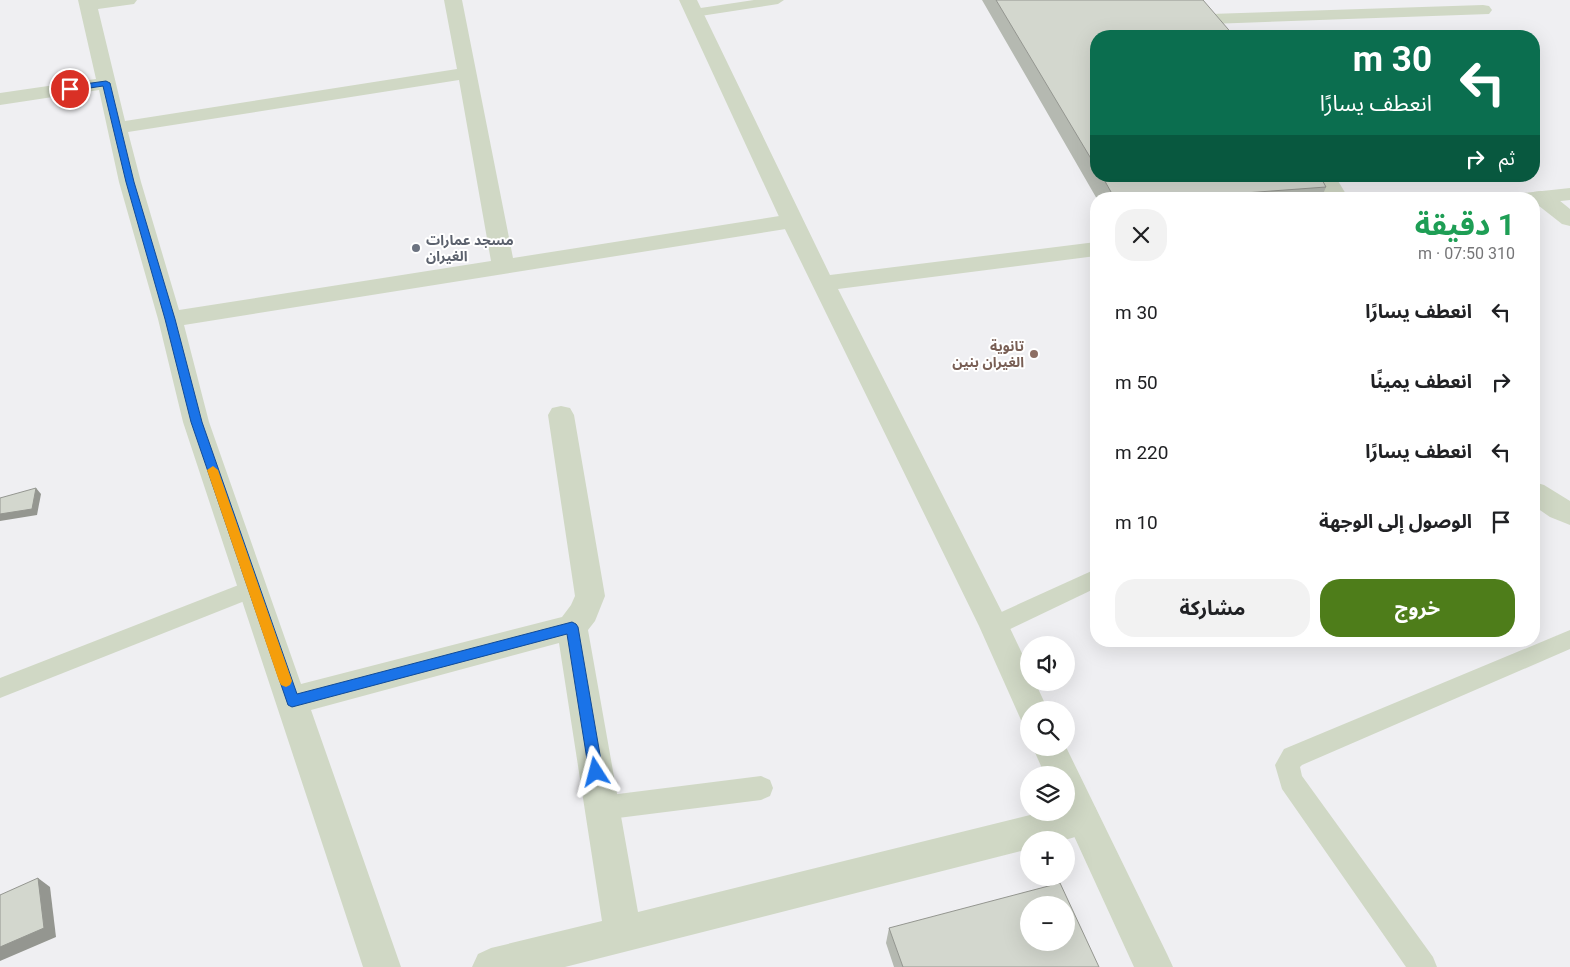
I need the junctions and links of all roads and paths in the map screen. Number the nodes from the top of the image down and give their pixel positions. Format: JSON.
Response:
{"nodes":[{"id":1,"x":128,"y":0,"type":"edge"},
{"id":2,"x":453,"y":0,"type":"edge"},
{"id":3,"x":778,"y":0,"type":"edge"},
{"id":4,"x":88,"y":2,"type":"edge"},
{"id":5,"x":1197,"y":6,"type":"edge"},
{"id":6,"x":691,"y":7,"type":"edge"},
{"id":7,"x":1483,"y":10,"type":"dead end"},
{"id":8,"x":1210,"y":19,"type":"junction"},
{"id":9,"x":1219,"y":30,"type":"edge"},
{"id":10,"x":467,"y":73,"type":"junction"},
{"id":11,"x":106,"y":83,"type":"junction"},
{"id":12,"x":0,"y":99,"type":"edge"},
{"id":13,"x":116,"y":128,"type":"junction"},
{"id":14,"x":1570,"y":194,"type":"edge"},
{"id":15,"x":1540,"y":197,"type":"edge"},
{"id":16,"x":1540,"y":202,"type":"edge"},
{"id":17,"x":1570,"y":219,"type":"edge"},
{"id":18,"x":792,"y":221,"type":"junction"},
{"id":19,"x":1090,"y":250,"type":"edge"},
{"id":20,"x":503,"y":267,"type":"junction"},
{"id":21,"x":825,"y":283,"type":"junction"},
{"id":22,"x":170,"y":319,"type":"junction"},
{"id":23,"x":562,"y":415,"type":"dead end"},
{"id":24,"x":1540,"y":496,"type":"edge"},
{"id":25,"x":1570,"y":514,"type":"edge"},
{"id":26,"x":1090,"y":581,"type":"edge"},
{"id":27,"x":254,"y":588,"type":"junction"},
{"id":28,"x":994,"y":626,"type":"junction"},
{"id":29,"x":572,"y":627,"type":"junction"},
{"id":30,"x":1570,"y":638,"type":"edge"},
{"id":31,"x":0,"y":688,"type":"edge"},
{"id":32,"x":292,"y":701,"type":"junction"},
{"id":33,"x":1028,"y":701,"type":"edge"},
{"id":34,"x":761,"y":788,"type":"dead end"},
{"id":35,"x":1075,"y":804,"type":"edge"},
{"id":36,"x":602,"y":808,"type":"junction"},
{"id":37,"x":1082,"y":819,"type":"junction"},
{"id":38,"x":623,"y":934,"type":"junction"},
{"id":39,"x":382,"y":967,"type":"edge"},
{"id":40,"x":491,"y":967,"type":"edge"},
{"id":41,"x":1154,"y":967,"type":"edge"},
{"id":42,"x":1423,"y":967,"type":"edge"}],
"edges":[{"from":1,"to":4,"type":"street"},
{"from":2,"to":10,"type":"street"},
{"from":3,"to":6,"type":"lane"},
{"from":4,"to":11,"type":"street"},
{"from":5,"to":8,"type":"street"},
{"from":6,"to":18,"type":"street"},
{"from":7,"to":8,"type":"street"},
{"from":8,"to":9,"type":"street"},
{"from":10,"to":13,"type":"street"},
{"from":10,"to":20,"type":"street"},
{"from":11,"to":12,"type":"street"},
{"from":11,"to":13,"type":"street"},
{"from":13,"to":22,"type":"street"},
{"from":14,"to":15,"type":"street"},
{"from":16,"to":17,"type":"street"},
{"from":18,"to":20,"type":"street"},
{"from":18,"to":21,"type":"street"},
{"from":19,"to":21,"type":"street"},
{"from":20,"to":22,"type":"street"},
{"from":21,"to":28,"type":"street"},
{"from":22,"to":27,"type":"street"},
{"from":23,"to":29,"type":"street"},
{"from":24,"to":25,"type":"street"},
{"from":26,"to":28,"type":"lane"},
{"from":27,"to":31,"type":"lane"},
{"from":27,"to":32,"type":"street"},
{"from":28,"to":33,"type":"street"},
{"from":29,"to":32,"type":"street"},
{"from":29,"to":36,"type":"street"},
{"from":30,"to":42,"type":"lane"},
{"from":32,"to":39,"type":"street"},
{"from":34,"to":36,"type":"lane"},
{"from":35,"to":37,"type":"street"},
{"from":36,"to":38,"type":"street"},
{"from":37,"to":38,"type":"street"},
{"from":37,"to":41,"type":"street"},
{"from":38,"to":40,"type":"street"}]}
